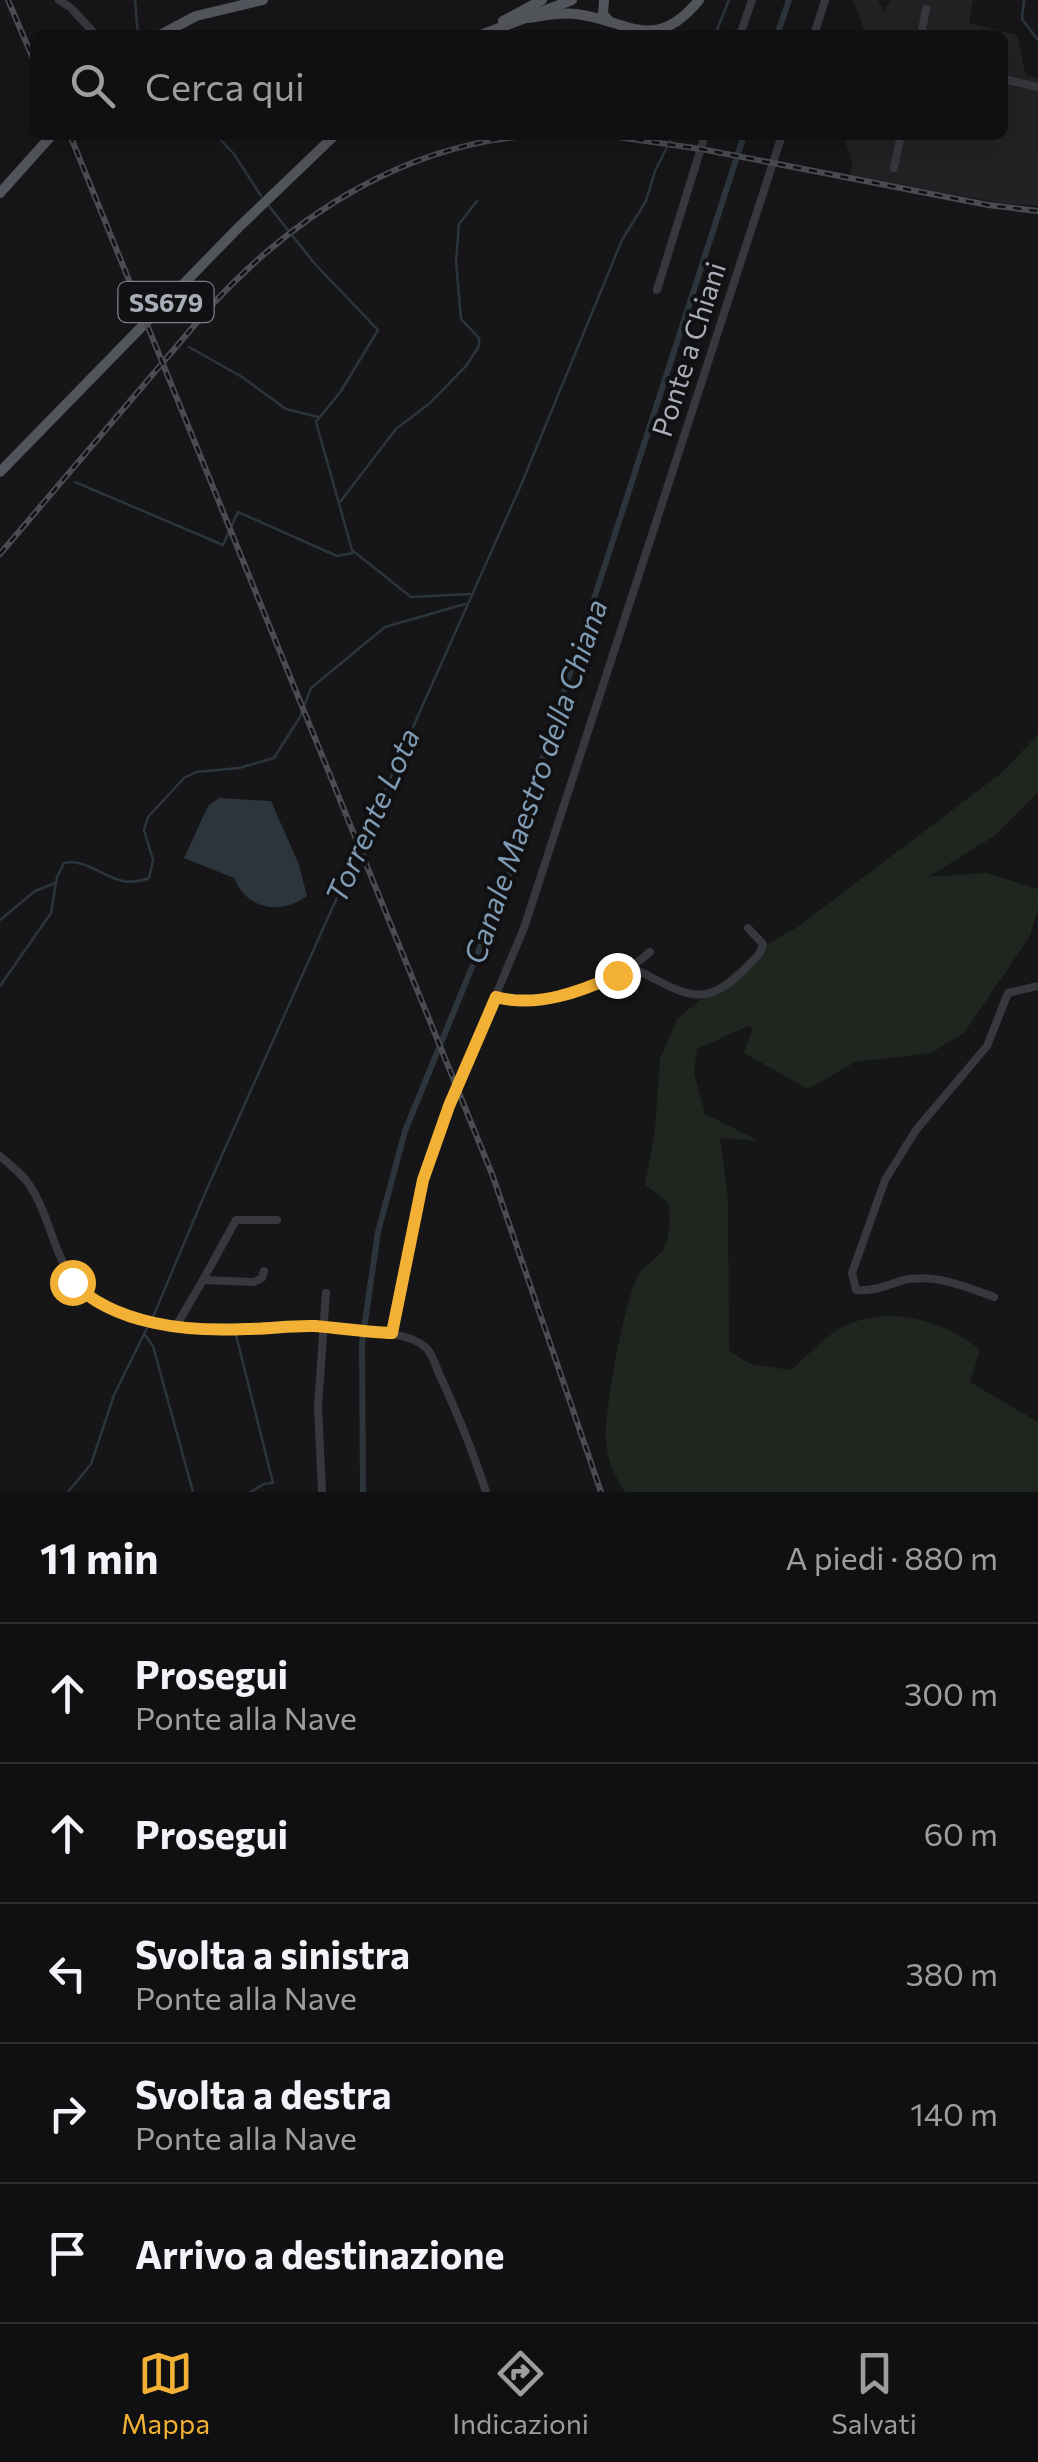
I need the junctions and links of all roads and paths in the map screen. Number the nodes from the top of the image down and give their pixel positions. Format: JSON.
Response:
{"nodes":[{"id":1,"x":59,"y":0,"type":"edge"},
{"id":2,"x":262,"y":0,"type":"edge"},
{"id":3,"x":542,"y":0,"type":"edge"},
{"id":4,"x":572,"y":0,"type":"edge"},
{"id":5,"x":604,"y":0,"type":"edge"},
{"id":6,"x":699,"y":0,"type":"edge"},
{"id":7,"x":752,"y":0,"type":"edge"},
{"id":8,"x":825,"y":0,"type":"edge"},
{"id":9,"x":926,"y":9,"type":"dead end"},
{"id":10,"x":528,"y":18,"type":"junction"},
{"id":11,"x":610,"y":23,"type":"junction"},
{"id":12,"x":91,"y":30,"type":"edge"},
{"id":13,"x":169,"y":30,"type":"edge"},
{"id":14,"x":489,"y":30,"type":"edge"},
{"id":15,"x":494,"y":30,"type":"edge"},
{"id":16,"x":742,"y":30,"type":"edge"},
{"id":17,"x":816,"y":30,"type":"edge"},
{"id":18,"x":922,"y":30,"type":"edge"},
{"id":19,"x":1008,"y":80,"type":"edge"},
{"id":20,"x":1038,"y":86,"type":"edge"},
{"id":21,"x":47,"y":140,"type":"edge"},
{"id":22,"x":329,"y":140,"type":"edge"},
{"id":23,"x":704,"y":140,"type":"edge"},
{"id":24,"x":780,"y":140,"type":"edge"},
{"id":25,"x":900,"y":140,"type":"edge"},
{"id":26,"x":894,"y":168,"type":"dead end"},
{"id":27,"x":0,"y":192,"type":"edge"},
{"id":28,"x":657,"y":290,"type":"dead end"},
{"id":29,"x":0,"y":472,"type":"edge"},
{"id":30,"x":748,"y":928,"type":"dead end"},
{"id":31,"x":650,"y":952,"type":"dead end"},
{"id":32,"x":632,"y":968,"type":"junction"},
{"id":33,"x":1038,"y":986,"type":"edge"},
{"id":34,"x":496,"y":997,"type":"junction"},
{"id":35,"x":0,"y":1156,"type":"edge"},
{"id":36,"x":276,"y":1220,"type":"dead end"},
{"id":37,"x":264,"y":1271,"type":"dead end"},
{"id":38,"x":203,"y":1280,"type":"junction"},
{"id":39,"x":326,"y":1292,"type":"dead end"},
{"id":40,"x":994,"y":1297,"type":"dead end"},
{"id":41,"x":176,"y":1326,"type":"junction"},
{"id":42,"x":330,"y":1329,"type":"junction"},
{"id":43,"x":389,"y":1333,"type":"junction"},
{"id":44,"x":322,"y":1492,"type":"edge"},
{"id":45,"x":486,"y":1492,"type":"edge"}],
"edges":[{"from":1,"to":12,"type":"street"},
{"from":2,"to":13,"type":"main road"},
{"from":3,"to":14,"type":"main road"},
{"from":4,"to":10,"type":"main road"},
{"from":5,"to":11,"type":"main road"},
{"from":6,"to":11,"type":"main road"},
{"from":7,"to":16,"type":"street"},
{"from":8,"to":17,"type":"street"},
{"from":9,"to":18,"type":"street"},
{"from":10,"to":11,"type":"main road"},
{"from":10,"to":15,"type":"main road"},
{"from":19,"to":20,"type":"street"},
{"from":21,"to":27,"type":"main road"},
{"from":22,"to":29,"type":"main road","number":"SS679"},
{"from":23,"to":28,"type":"street"},
{"from":24,"to":34,"type":"street","name":"Ponte a Chiani"},
{"from":25,"to":26,"type":"street"},
{"from":30,"to":32,"type":"street"},
{"from":31,"to":32,"type":"street"},
{"from":32,"to":34,"type":"street"},
{"from":33,"to":40,"type":"street"},
{"from":34,"to":43,"type":"street","name":"Ponte a Chiani"},
{"from":35,"to":41,"type":"street"},
{"from":36,"to":38,"type":"street"},
{"from":37,"to":38,"type":"street"},
{"from":38,"to":41,"type":"street"},
{"from":39,"to":42,"type":"street"},
{"from":41,"to":42,"type":"street"},
{"from":42,"to":43,"type":"street"},
{"from":42,"to":44,"type":"street"},
{"from":43,"to":45,"type":"street"}]}
